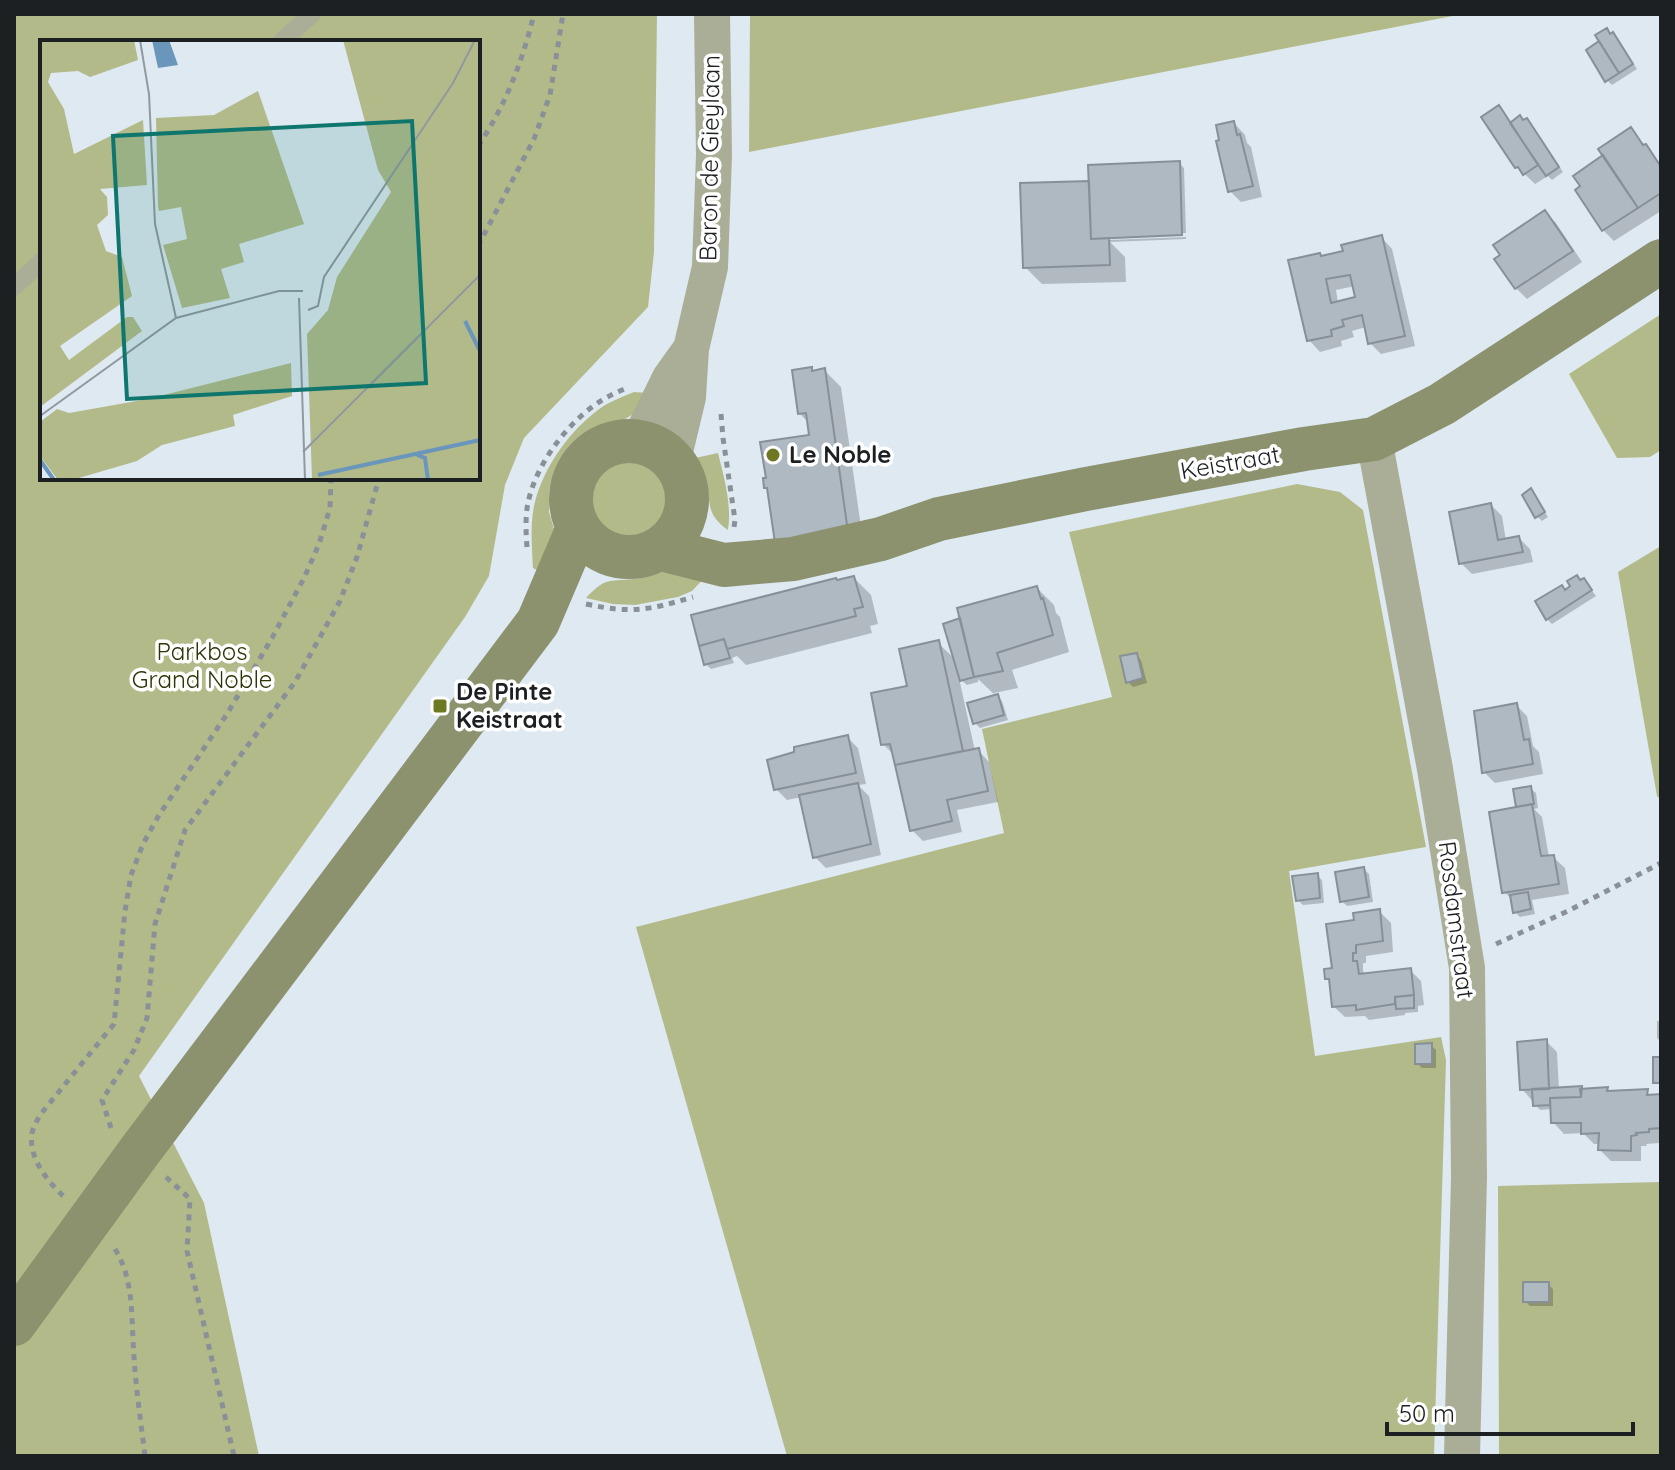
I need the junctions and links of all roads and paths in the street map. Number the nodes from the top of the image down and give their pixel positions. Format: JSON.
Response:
{"nodes":[{"id":1,"x":312,"y":14,"type":"edge"},
{"id":2,"x":534,"y":14,"type":"edge"},
{"id":3,"x":563,"y":14,"type":"edge"},
{"id":4,"x":712,"y":14,"type":"edge"},
{"id":5,"x":283,"y":40,"type":"edge"},
{"id":6,"x":480,"y":142,"type":"edge"},
{"id":7,"x":480,"y":242,"type":"edge"},
{"id":8,"x":1661,"y":261,"type":"edge"},
{"id":9,"x":40,"y":263,"type":"edge"},
{"id":10,"x":14,"y":287,"type":"edge"},
{"id":11,"x":675,"y":394,"type":"junction"},
{"id":12,"x":1374,"y":439,"type":"junction"},
{"id":13,"x":656,"y":451,"type":"junction"},
{"id":14,"x":331,"y":480,"type":"edge"},
{"id":15,"x":378,"y":480,"type":"edge"},
{"id":16,"x":578,"y":528,"type":"junction"},
{"id":17,"x":673,"y":532,"type":"junction"},
{"id":18,"x":614,"y":556,"type":"junction"},
{"id":19,"x":743,"y":556,"type":"junction"},
{"id":20,"x":695,"y":597,"type":"dead end"},
{"id":21,"x":554,"y":602,"type":"junction"},
{"id":22,"x":1661,"y":863,"type":"edge"},
{"id":23,"x":1465,"y":957,"type":"junction"},
{"id":24,"x":139,"y":1152,"type":"junction"},
{"id":25,"x":89,"y":1222,"type":"junction"},
{"id":26,"x":14,"y":1324,"type":"edge"},
{"id":27,"x":145,"y":1456,"type":"edge"},
{"id":28,"x":234,"y":1456,"type":"edge"},
{"id":29,"x":1462,"y":1456,"type":"edge"}],
"edges":[{"from":1,"to":5,"type":"lane"},
{"from":2,"to":6,"type":"path"},
{"from":3,"to":7,"type":"path"},
{"from":4,"to":11,"type":"street","name":"Baron de Gieylaan"},
{"from":8,"to":12,"type":"street","name":"Keistraat"},
{"from":9,"to":10,"type":"lane"},
{"from":11,"to":13,"type":"street","name":"Baron de Gieylaan"},
{"from":11,"to":19,"type":"path"},
{"from":11,"to":21,"type":"path"},
{"from":12,"to":19,"type":"street","name":"Keistraat"},
{"from":12,"to":23,"type":"street","name":"Rosdamstraat"},
{"from":13,"to":16,"type":"street"},
{"from":13,"to":17,"type":"street"},
{"from":14,"to":25,"type":"path"},
{"from":15,"to":24,"type":"path"},
{"from":16,"to":18,"type":"street"},
{"from":16,"to":21,"type":"street"},
{"from":17,"to":18,"type":"street"},
{"from":17,"to":19,"type":"street","name":"Keistraat"},
{"from":18,"to":21,"type":"street"},
{"from":20,"to":21,"type":"path"},
{"from":21,"to":24,"type":"street"},
{"from":22,"to":23,"type":"path"},
{"from":23,"to":29,"type":"street","name":"Rosdamstraat"},
{"from":24,"to":25,"type":"street"},
{"from":24,"to":28,"type":"path"},
{"from":25,"to":26,"type":"street"},
{"from":25,"to":27,"type":"path"}]}
